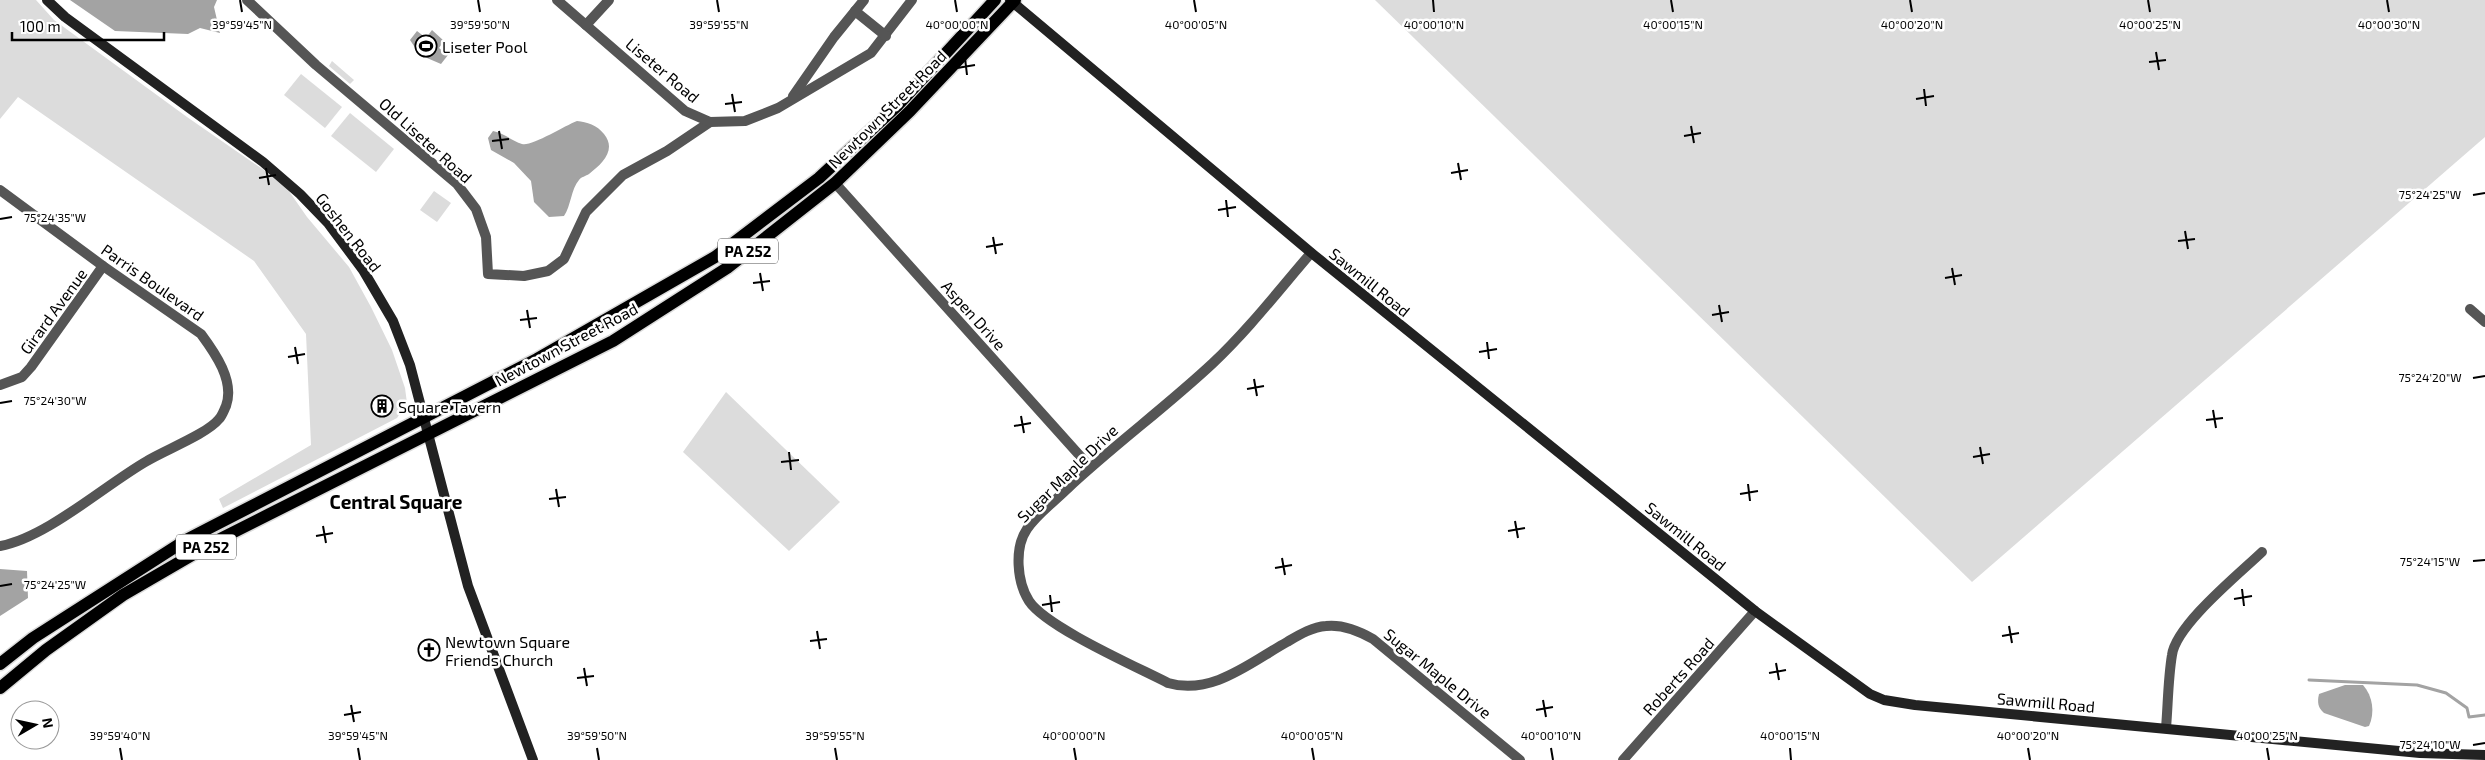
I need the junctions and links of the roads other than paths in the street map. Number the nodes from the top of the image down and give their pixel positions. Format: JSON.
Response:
{"nodes":[{"id":1,"x":47,"y":0,"type":"edge"},
{"id":2,"x":247,"y":0,"type":"edge"},
{"id":3,"x":609,"y":0,"type":"edge"},
{"id":4,"x":864,"y":0,"type":"edge"},
{"id":5,"x":912,"y":0,"type":"edge"},
{"id":6,"x":995,"y":0,"type":"edge"},
{"id":7,"x":1013,"y":1,"type":"edge"},
{"id":8,"x":562,"y":2,"type":"edge"},
{"id":9,"x":855,"y":11,"type":"junction"},
{"id":10,"x":586,"y":25,"type":"junction"},
{"id":11,"x":886,"y":36,"type":"junction"},
{"id":12,"x":791,"y":99,"type":"junction"},
{"id":13,"x":710,"y":122,"type":"junction"},
{"id":14,"x":835,"y":183,"type":"junction"},
{"id":15,"x":0,"y":190,"type":"edge"},
{"id":16,"x":1311,"y":253,"type":"junction"},
{"id":17,"x":103,"y":266,"type":"junction"},
{"id":18,"x":638,"y":303,"type":"junction"},
{"id":19,"x":2470,"y":308,"type":"dead end"},
{"id":20,"x":651,"y":318,"type":"junction"},
{"id":21,"x":2485,"y":322,"type":"edge"},
{"id":22,"x":0,"y":385,"type":"edge"},
{"id":23,"x":425,"y":418,"type":"junction"},
{"id":24,"x":429,"y":433,"type":"junction"},
{"id":25,"x":1090,"y":467,"type":"junction"},
{"id":26,"x":0,"y":546,"type":"edge"},
{"id":27,"x":2262,"y":552,"type":"dead end"},
{"id":28,"x":1755,"y":611,"type":"junction"},
{"id":29,"x":0,"y":664,"type":"edge"},
{"id":30,"x":0,"y":688,"type":"edge"},
{"id":31,"x":2166,"y":728,"type":"junction"},
{"id":32,"x":2420,"y":756,"type":"edge"},
{"id":33,"x":2485,"y":756,"type":"edge"},
{"id":34,"x":533,"y":760,"type":"edge"},
{"id":35,"x":1520,"y":760,"type":"edge"},
{"id":36,"x":1623,"y":760,"type":"edge"}],
"edges":[{"from":1,"to":23,"type":"street","name":"Goshen Road"},
{"from":2,"to":13,"type":"street","name":"Old Liseter Road"},
{"from":3,"to":10,"type":"street"},
{"from":4,"to":9,"type":"street","name":"Liseter Road"},
{"from":5,"to":11,"type":"street","name":"Liseter Road"},
{"from":6,"to":18,"type":"main road","name":"Newtown Street Road","number":"PA 252"},
{"from":7,"to":14,"type":"main road","name":"Newtown Street Road","number":"PA 252"},
{"from":7,"to":16,"type":"street","name":"Sawmill Road"},
{"from":8,"to":10,"type":"street","name":"Liseter Road"},
{"from":9,"to":11,"type":"street"},
{"from":9,"to":12,"type":"street","name":"Liseter Road"},
{"from":10,"to":13,"type":"street","name":"Liseter Road"},
{"from":11,"to":12,"type":"street","name":"Liseter Road"},
{"from":12,"to":13,"type":"street","name":"Liseter Road"},
{"from":14,"to":20,"type":"main road","name":"Newtown Street Road","number":"PA 252"},
{"from":14,"to":25,"type":"street","name":"Aspen Drive"},
{"from":15,"to":17,"type":"street","name":"Parris Boulevard"},
{"from":16,"to":25,"type":"street","name":"Sugar Maple Drive"},
{"from":16,"to":28,"type":"street","name":"Sawmill Road"},
{"from":17,"to":22,"type":"street","name":"Girard Avenue"},
{"from":17,"to":26,"type":"street","name":"Parris Boulevard"},
{"from":18,"to":20,"type":"main road"},
{"from":18,"to":23,"type":"main road","name":"Newtown Street Road","number":"PA 252"},
{"from":19,"to":21,"type":"street"},
{"from":20,"to":24,"type":"main road","name":"Newtown Street Road","number":"PA 252"},
{"from":23,"to":24,"type":"street","name":"Goshen Road"},
{"from":23,"to":29,"type":"main road","name":"Newtown Street Road","number":"PA 252"},
{"from":24,"to":30,"type":"main road","name":"Newtown Street Road","number":"PA 252"},
{"from":24,"to":34,"type":"street","name":"Goshen Road"},
{"from":25,"to":35,"type":"street","name":"Sugar Maple Drive"},
{"from":27,"to":31,"type":"street"},
{"from":28,"to":31,"type":"street","name":"Sawmill Road"},
{"from":28,"to":36,"type":"street","name":"Roberts Road"},
{"from":31,"to":32,"type":"street","name":"Sawmill Road"},
{"from":32,"to":33,"type":"street","name":"Sawmill Road"}]}
